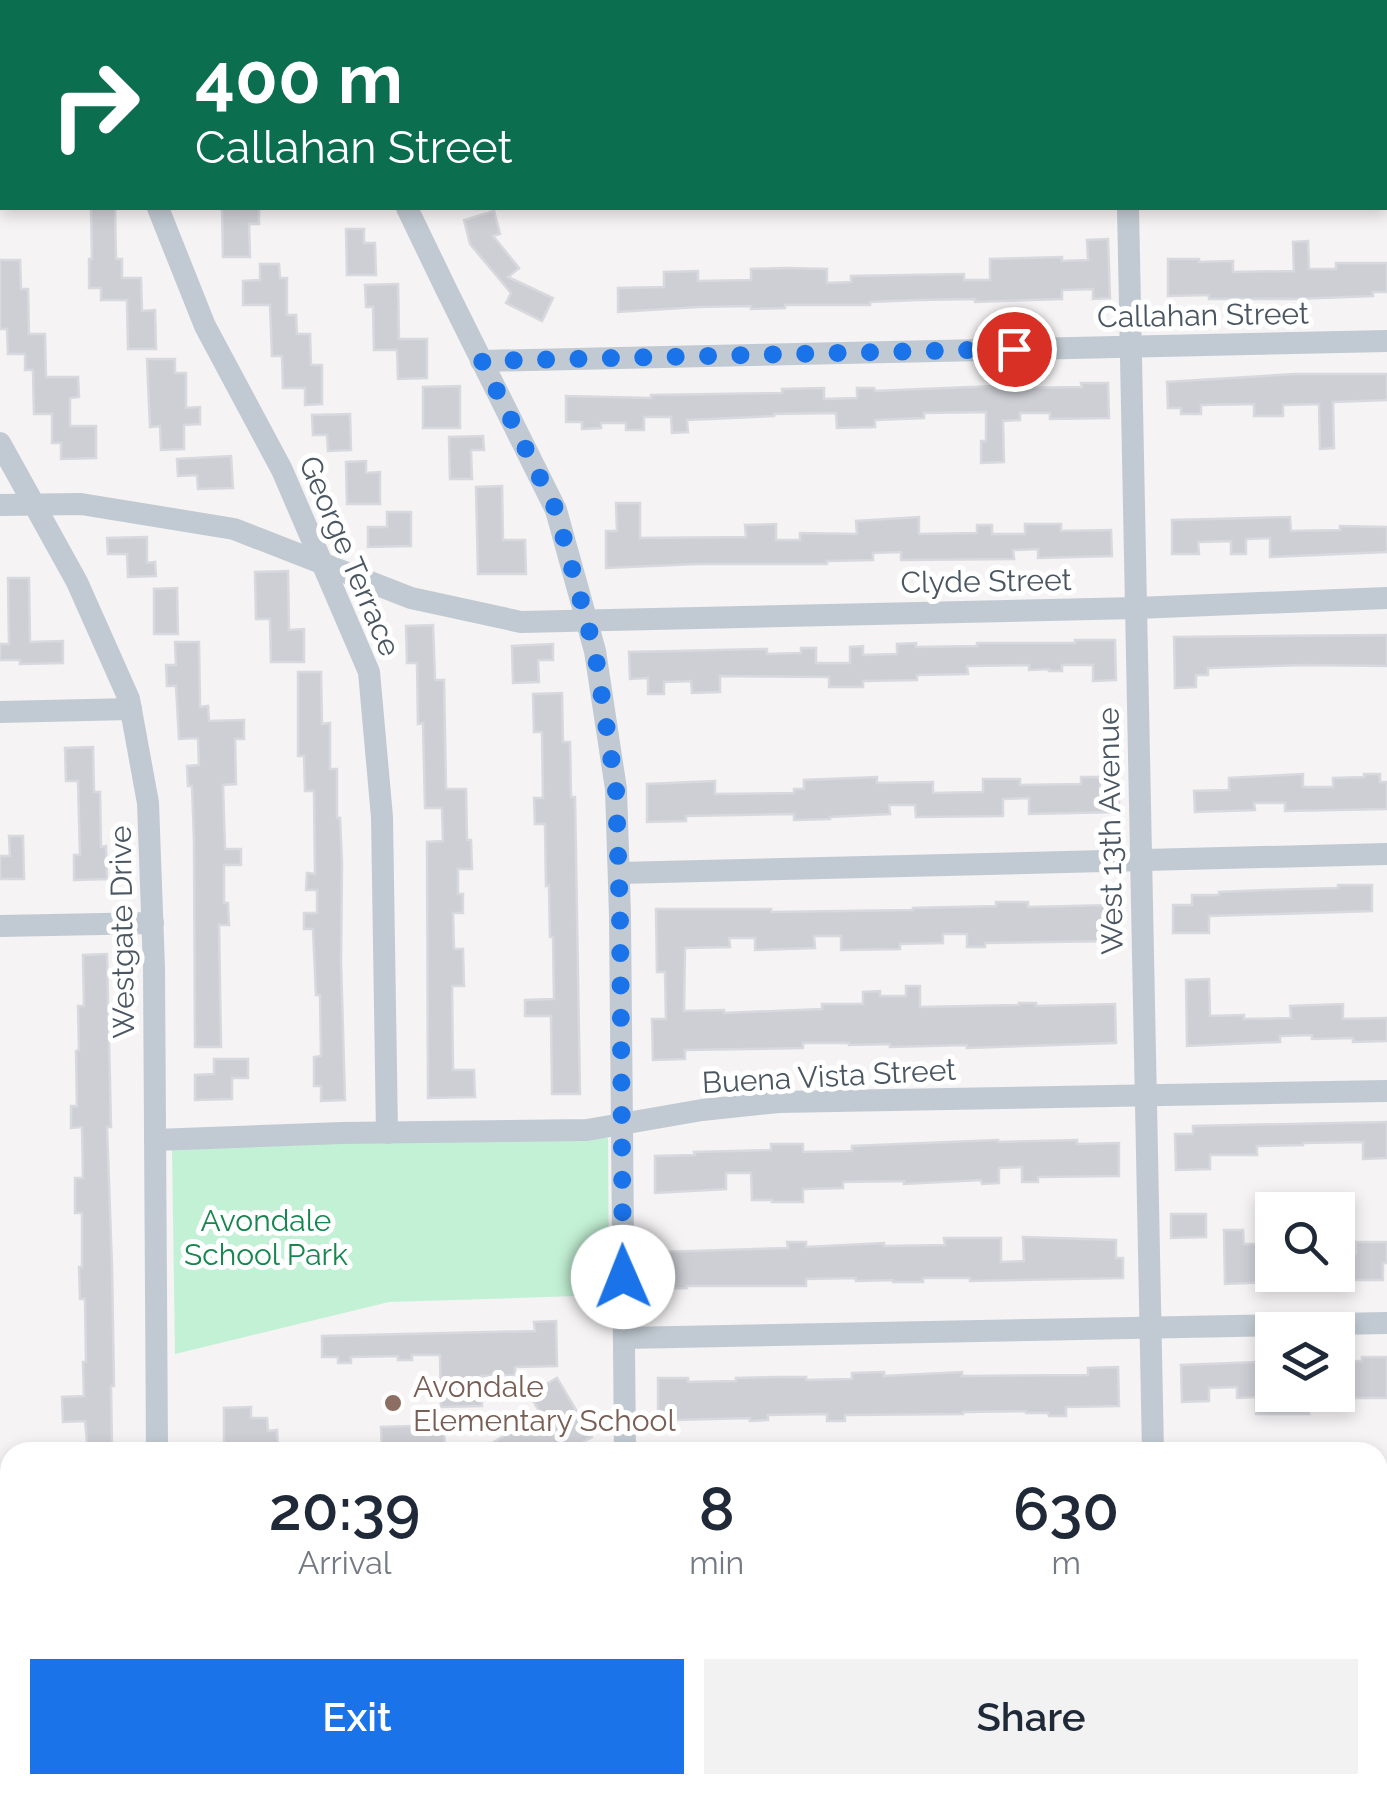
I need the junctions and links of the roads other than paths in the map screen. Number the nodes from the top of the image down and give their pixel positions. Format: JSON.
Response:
{"nodes":[{"id":1,"x":159,"y":210,"type":"edge"},
{"id":2,"x":408,"y":210,"type":"edge"},
{"id":3,"x":1128,"y":210,"type":"edge"},
{"id":4,"x":1387,"y":341,"type":"edge"},
{"id":5,"x":1130,"y":347,"type":"junction"},
{"id":6,"x":482,"y":361,"type":"junction"},
{"id":7,"x":0,"y":443,"type":"edge"},
{"id":8,"x":34,"y":505,"type":"junction"},
{"id":9,"x":0,"y":506,"type":"edge"},
{"id":10,"x":323,"y":564,"type":"junction"},
{"id":11,"x":1387,"y":598,"type":"edge"},
{"id":12,"x":1136,"y":608,"type":"junction"},
{"id":13,"x":586,"y":620,"type":"junction"},
{"id":14,"x":131,"y":710,"type":"junction"},
{"id":15,"x":0,"y":712,"type":"edge"},
{"id":16,"x":1387,"y":854,"type":"edge"},
{"id":17,"x":1141,"y":860,"type":"junction"},
{"id":18,"x":619,"y":873,"type":"junction"},
{"id":19,"x":153,"y":922,"type":"junction"},
{"id":20,"x":0,"y":926,"type":"edge"},
{"id":21,"x":1387,"y":1091,"type":"edge"},
{"id":22,"x":1146,"y":1096,"type":"junction"},
{"id":23,"x":622,"y":1124,"type":"junction"},
{"id":24,"x":387,"y":1133,"type":"junction"},
{"id":25,"x":156,"y":1140,"type":"junction"},
{"id":26,"x":1387,"y":1323,"type":"edge"},
{"id":27,"x":1151,"y":1330,"type":"junction"},
{"id":28,"x":624,"y":1338,"type":"junction"},
{"id":29,"x":157,"y":1442,"type":"edge"},
{"id":30,"x":626,"y":1442,"type":"edge"},
{"id":31,"x":1153,"y":1442,"type":"edge"}],
"edges":[{"from":1,"to":10,"type":"street","name":"George Terrace"},
{"from":2,"to":6,"type":"street"},
{"from":3,"to":5,"type":"street","name":"West 13th Avenue"},
{"from":4,"to":5,"type":"street","name":"Callahan Street"},
{"from":5,"to":6,"type":"street","name":"Callahan Street"},
{"from":5,"to":12,"type":"street","name":"West 13th Avenue"},
{"from":6,"to":13,"type":"street"},
{"from":7,"to":8,"type":"street","name":"Westgate Drive"},
{"from":8,"to":9,"type":"street","name":"Clyde Street"},
{"from":8,"to":10,"type":"street","name":"Clyde Street"},
{"from":8,"to":14,"type":"street","name":"Westgate Drive"},
{"from":10,"to":13,"type":"street","name":"Clyde Street"},
{"from":10,"to":24,"type":"street","name":"George Terrace"},
{"from":11,"to":12,"type":"street","name":"Clyde Street"},
{"from":12,"to":13,"type":"street","name":"Clyde Street"},
{"from":12,"to":17,"type":"street","name":"West 13th Avenue"},
{"from":13,"to":18,"type":"street"},
{"from":14,"to":15,"type":"street"},
{"from":14,"to":19,"type":"street","name":"Westgate Drive"},
{"from":16,"to":17,"type":"street"},
{"from":17,"to":18,"type":"street"},
{"from":17,"to":22,"type":"street","name":"West 13th Avenue"},
{"from":18,"to":23,"type":"street"},
{"from":19,"to":20,"type":"street"},
{"from":19,"to":25,"type":"street","name":"Westgate Drive"},
{"from":21,"to":22,"type":"street","name":"Buena Vista Street"},
{"from":22,"to":23,"type":"street","name":"Buena Vista Street"},
{"from":22,"to":27,"type":"street","name":"West 13th Avenue"},
{"from":23,"to":24,"type":"street","name":"Buena Vista Street"},
{"from":23,"to":28,"type":"street"},
{"from":24,"to":25,"type":"street","name":"Buena Vista Street"},
{"from":25,"to":29,"type":"street","name":"Westgate Drive"},
{"from":26,"to":27,"type":"street"},
{"from":27,"to":28,"type":"street"},
{"from":27,"to":31,"type":"street","name":"West 13th Avenue"},
{"from":28,"to":30,"type":"street"}]}
